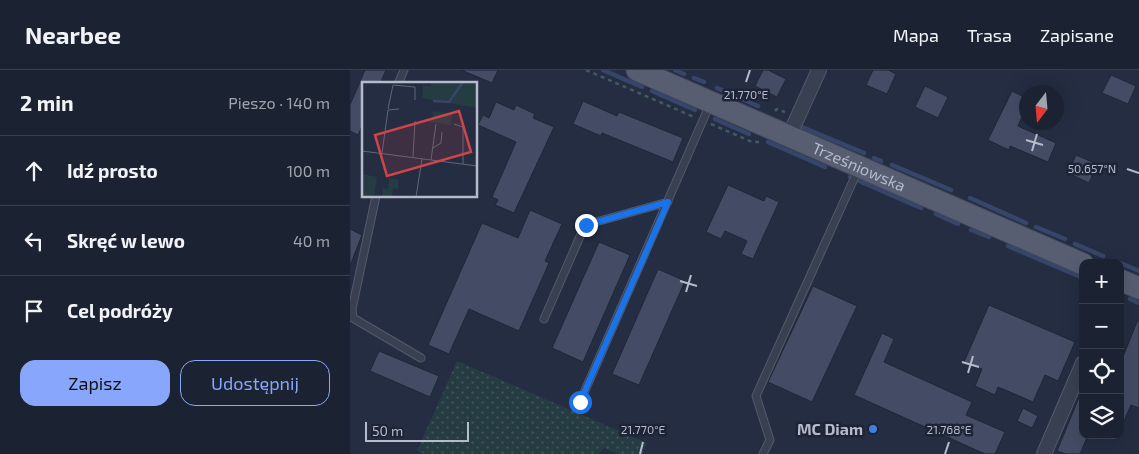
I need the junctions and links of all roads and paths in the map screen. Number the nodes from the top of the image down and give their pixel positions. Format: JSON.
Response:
{"nodes":[{"id":1,"x":404,"y":70,"type":"edge"},
{"id":2,"x":637,"y":70,"type":"edge"},
{"id":3,"x":819,"y":70,"type":"edge"},
{"id":4,"x":399,"y":82,"type":"edge"},
{"id":5,"x":711,"y":102,"type":"junction"},
{"id":6,"x":789,"y":136,"type":"junction"},
{"id":7,"x":860,"y":167,"type":"junction"},
{"id":8,"x":376,"y":198,"type":"edge"},
{"id":9,"x":668,"y":202,"type":"junction"},
{"id":10,"x":1079,"y":262,"type":"edge"},
{"id":11,"x":1124,"y":282,"type":"edge"},
{"id":12,"x":1139,"y":288,"type":"edge"},
{"id":13,"x":544,"y":319,"type":"dead end"},
{"id":14,"x":421,"y":358,"type":"dead end"},
{"id":15,"x":1079,"y":372,"type":"edge"},
{"id":16,"x":580,"y":402,"type":"dead end"},
{"id":17,"x":763,"y":454,"type":"edge"},
{"id":18,"x":1044,"y":454,"type":"edge"}],
"edges":[{"from":1,"to":4,"type":"lane"},
{"from":2,"to":5,"type":"main road","name":"Trześniowska"},
{"from":3,"to":6,"type":"street"},
{"from":5,"to":6,"type":"main road","name":"Trześniowska"},
{"from":5,"to":9,"type":"lane"},
{"from":6,"to":7,"type":"main road","name":"Trześniowska"},
{"from":7,"to":10,"type":"main road","name":"Trześniowska"},
{"from":7,"to":17,"type":"lane"},
{"from":8,"to":14,"type":"lane"},
{"from":9,"to":13,"type":"lane"},
{"from":9,"to":16,"type":"lane"},
{"from":11,"to":12,"type":"main road"},
{"from":15,"to":18,"type":"street"}]}
